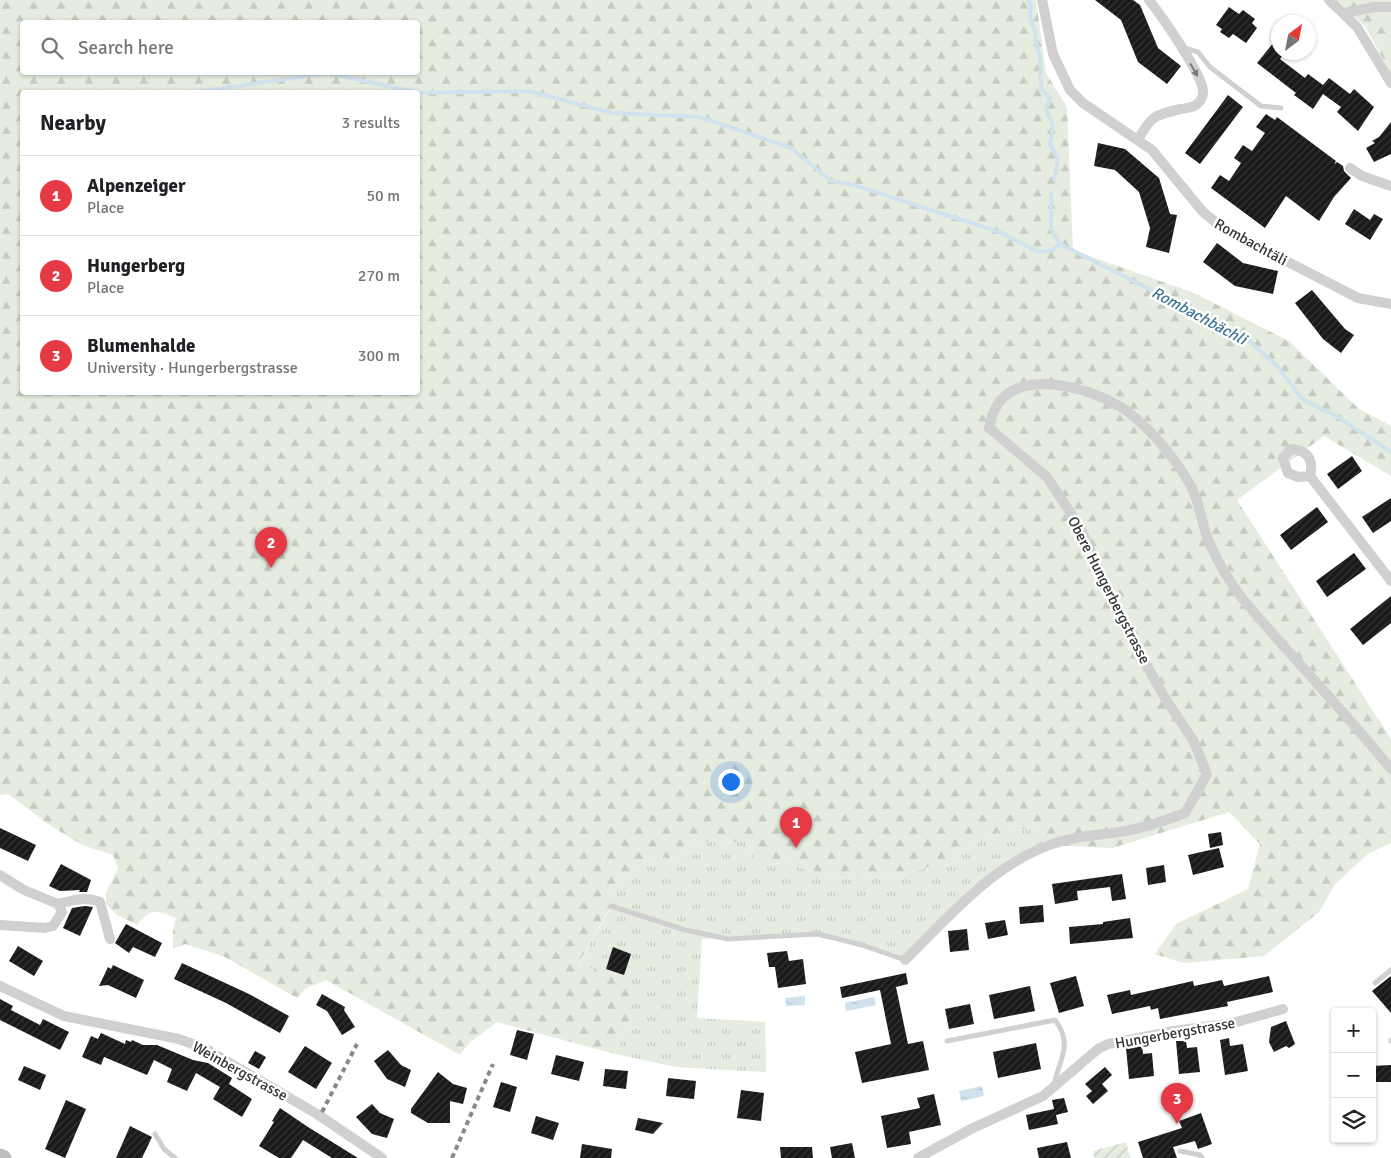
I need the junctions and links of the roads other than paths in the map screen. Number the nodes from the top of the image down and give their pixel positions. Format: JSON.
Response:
{"nodes":[{"id":1,"x":1042,"y":0,"type":"edge"},
{"id":2,"x":1149,"y":0,"type":"edge"},
{"id":3,"x":1329,"y":0,"type":"edge"},
{"id":4,"x":1391,"y":7,"type":"edge"},
{"id":5,"x":1344,"y":13,"type":"junction"},
{"id":6,"x":1181,"y":48,"type":"junction"},
{"id":7,"x":1391,"y":83,"type":"edge"},
{"id":8,"x":1281,"y":108,"type":"dead end"},
{"id":9,"x":1138,"y":140,"type":"junction"},
{"id":10,"x":1350,"y":168,"type":"dead end"},
{"id":11,"x":1391,"y":186,"type":"edge"},
{"id":12,"x":1391,"y":304,"type":"edge"},
{"id":13,"x":1310,"y":476,"type":"dead end"},
{"id":14,"x":1391,"y":581,"type":"edge"},
{"id":15,"x":1391,"y":769,"type":"edge"},
{"id":16,"x":0,"y":875,"type":"edge"},
{"id":17,"x":58,"y":904,"type":"junction"},
{"id":18,"x":611,"y":906,"type":"dead end"},
{"id":19,"x":0,"y":925,"type":"edge"},
{"id":20,"x":110,"y":939,"type":"dead end"},
{"id":21,"x":905,"y":960,"type":"joint"},
{"id":22,"x":1391,"y":970,"type":"edge"},
{"id":23,"x":1375,"y":983,"type":"dead end"},
{"id":24,"x":0,"y":986,"type":"edge"},
{"id":25,"x":1283,"y":1010,"type":"dead end"},
{"id":26,"x":947,"y":1041,"type":"dead end"},
{"id":27,"x":1054,"y":1088,"type":"junction"},
{"id":28,"x":154,"y":1134,"type":"dead end"},
{"id":29,"x":1180,"y":1151,"type":"dead end"},
{"id":30,"x":0,"y":1156,"type":"edge"},
{"id":31,"x":4,"y":1158,"type":"edge"},
{"id":32,"x":175,"y":1158,"type":"edge"},
{"id":33,"x":382,"y":1158,"type":"edge"},
{"id":34,"x":918,"y":1158,"type":"edge"},
{"id":35,"x":1202,"y":1158,"type":"edge"}],
"edges":[{"from":1,"to":9,"type":"street","name":"Rombachtäli"},
{"from":2,"to":6,"type":"street"},
{"from":3,"to":5,"type":"street"},
{"from":4,"to":5,"type":"street"},
{"from":5,"to":7,"type":"street"},
{"from":6,"to":8,"type":"lane"},
{"from":6,"to":9,"type":"street","one_way":true},
{"from":9,"to":12,"type":"street","name":"Rombachtäli"},
{"from":10,"to":11,"type":"street"},
{"from":13,"to":14,"type":"street"},
{"from":15,"to":21,"type":"street","name":"Obere Hungerbergstrasse"},
{"from":16,"to":17,"type":"street"},
{"from":17,"to":19,"type":"street"},
{"from":17,"to":20,"type":"street"},
{"from":18,"to":21,"type":"lane","name":"Obere Hungerbergstrasse"},
{"from":22,"to":23,"type":"lane"},
{"from":24,"to":33,"type":"street","name":"Weinbergstrasse"},
{"from":25,"to":27,"type":"street","name":"Hungerbergstrasse"},
{"from":26,"to":27,"type":"lane"},
{"from":27,"to":34,"type":"street","name":"Hungerbergstrasse"},
{"from":28,"to":32,"type":"lane"},
{"from":29,"to":35,"type":"lane"},
{"from":30,"to":31,"type":"main road"}]}
